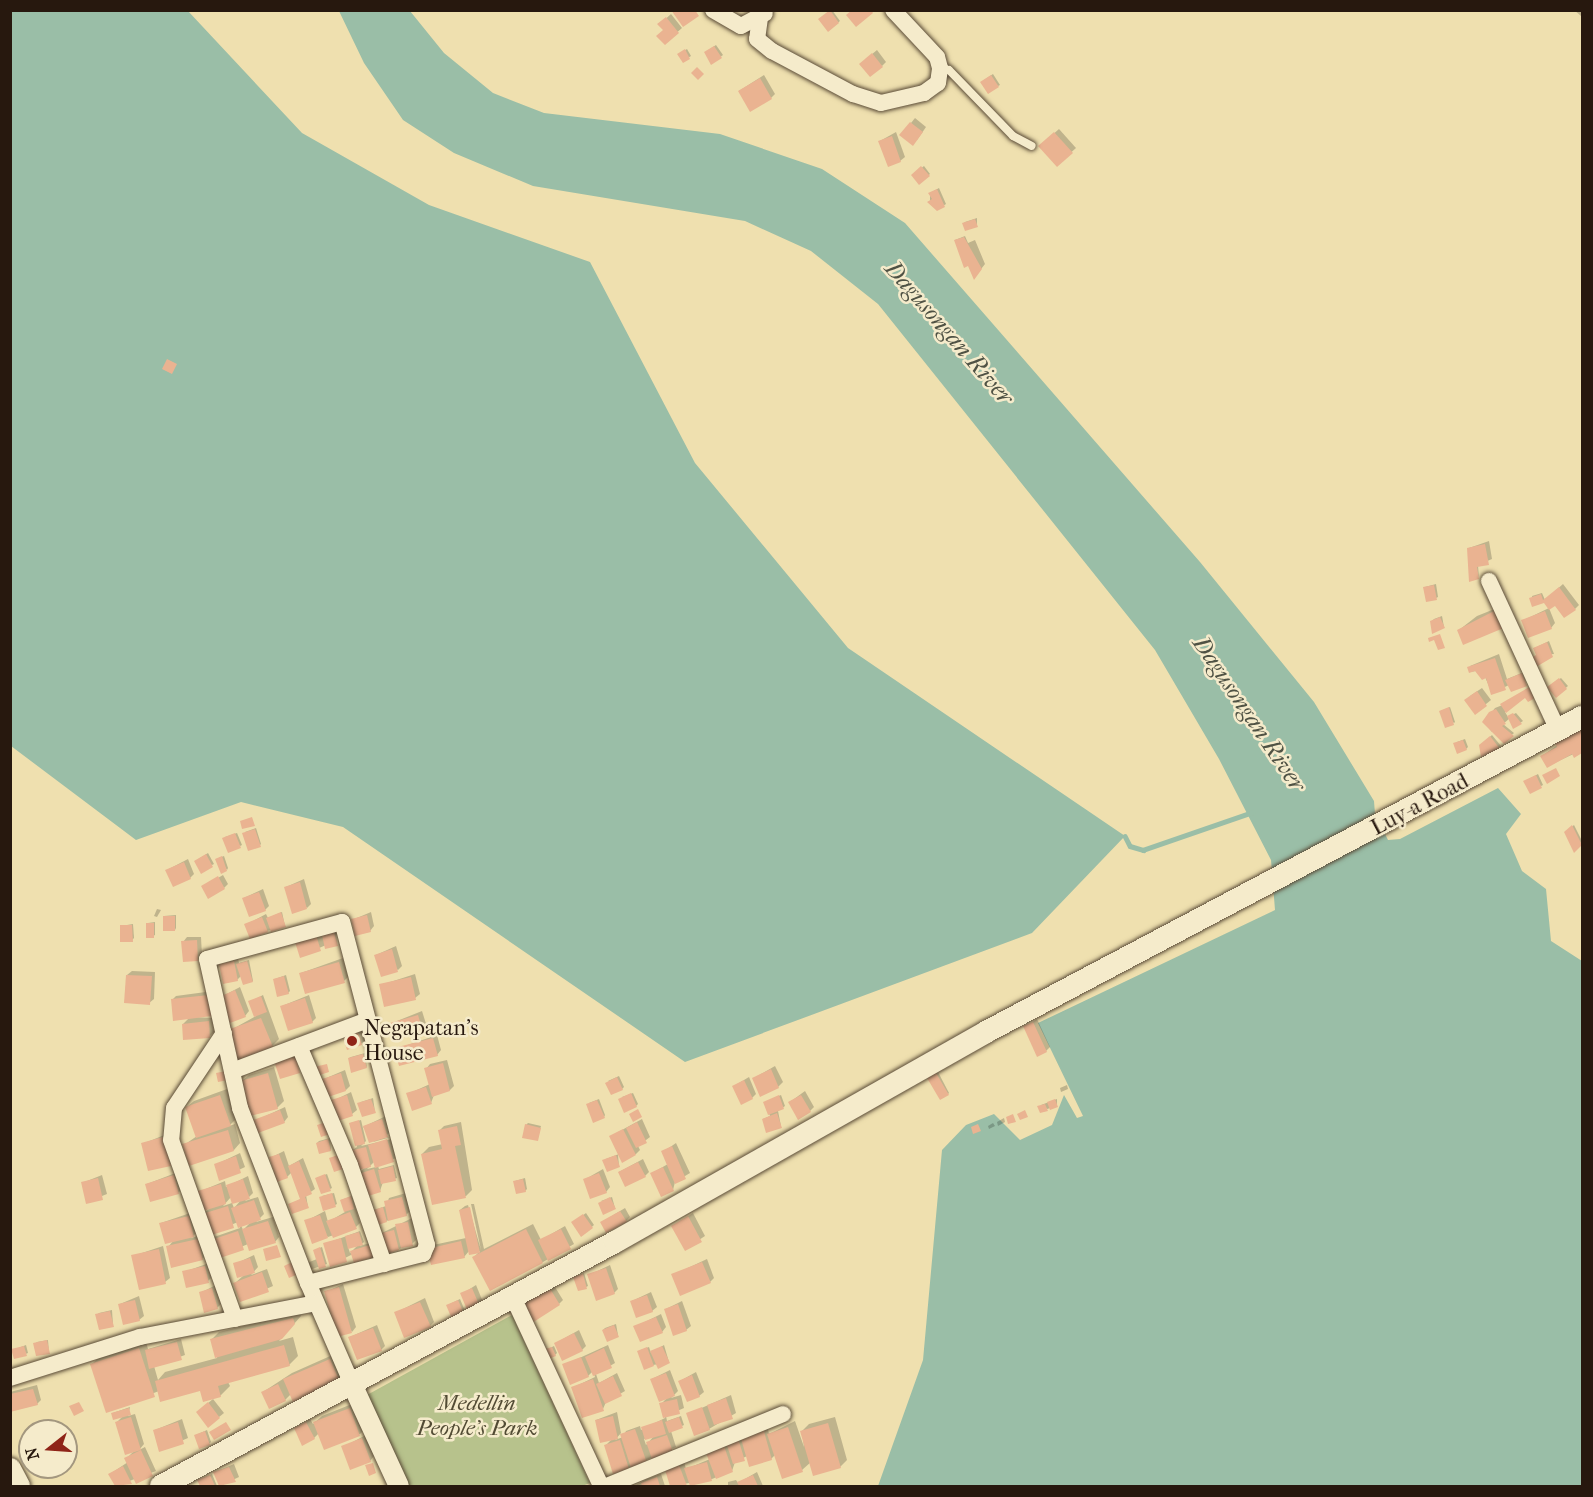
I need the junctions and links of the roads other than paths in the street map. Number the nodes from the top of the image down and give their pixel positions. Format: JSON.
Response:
{"nodes":[{"id":1,"x":713,"y":10,"type":"edge"},
{"id":2,"x":893,"y":10,"type":"edge"},
{"id":3,"x":764,"y":14,"type":"edge"},
{"id":4,"x":741,"y":26,"type":"junction"},
{"id":5,"x":757,"y":39,"type":"junction"},
{"id":6,"x":940,"y":68,"type":"junction"},
{"id":7,"x":1032,"y":146,"type":"dead end"},
{"id":8,"x":1489,"y":581,"type":"dead end"},
{"id":9,"x":1582,"y":717,"type":"edge"},
{"id":10,"x":1558,"y":730,"type":"junction"},
{"id":11,"x":368,"y":1020,"type":"junction"},
{"id":12,"x":224,"y":1033,"type":"junction"},
{"id":13,"x":299,"y":1046,"type":"junction"},
{"id":14,"x":232,"y":1071,"type":"junction"},
{"id":15,"x":384,"y":1264,"type":"junction"},
{"id":16,"x":308,"y":1283,"type":"junction"},
{"id":17,"x":512,"y":1295,"type":"junction"},
{"id":18,"x":316,"y":1303,"type":"junction"},
{"id":19,"x":235,"y":1319,"type":"junction"},
{"id":20,"x":10,"y":1378,"type":"edge"},
{"id":21,"x":352,"y":1384,"type":"junction"},
{"id":22,"x":783,"y":1414,"type":"dead end"},
{"id":23,"x":10,"y":1469,"type":"edge"},
{"id":24,"x":19,"y":1486,"type":"edge"},
{"id":25,"x":160,"y":1486,"type":"edge"},
{"id":26,"x":399,"y":1486,"type":"edge"},
{"id":27,"x":601,"y":1486,"type":"edge"},
{"id":28,"x":607,"y":1486,"type":"edge"}],
"edges":[{"from":1,"to":4,"type":"street"},
{"from":2,"to":6,"type":"street"},
{"from":3,"to":4,"type":"street"},
{"from":3,"to":5,"type":"street"},
{"from":4,"to":5,"type":"street"},
{"from":5,"to":6,"type":"street"},
{"from":6,"to":7,"type":"lane"},
{"from":8,"to":10,"type":"street"},
{"from":9,"to":10,"type":"main road","name":"Luy-a Road"},
{"from":10,"to":17,"type":"main road","name":"Luy-a Road"},
{"from":11,"to":12,"type":"street"},
{"from":11,"to":13,"type":"street"},
{"from":11,"to":15,"type":"street"},
{"from":12,"to":14,"type":"street"},
{"from":12,"to":19,"type":"street"},
{"from":13,"to":14,"type":"street"},
{"from":13,"to":15,"type":"street"},
{"from":14,"to":16,"type":"street"},
{"from":15,"to":16,"type":"street"},
{"from":16,"to":18,"type":"street"},
{"from":17,"to":21,"type":"main road","name":"Luy-a Road"},
{"from":17,"to":27,"type":"street"},
{"from":18,"to":19,"type":"street"},
{"from":18,"to":21,"type":"street"},
{"from":19,"to":20,"type":"street"},
{"from":21,"to":25,"type":"main road","name":"Luy-a Road"},
{"from":21,"to":26,"type":"street"},
{"from":22,"to":28,"type":"street"},
{"from":23,"to":24,"type":"main road"}]}
